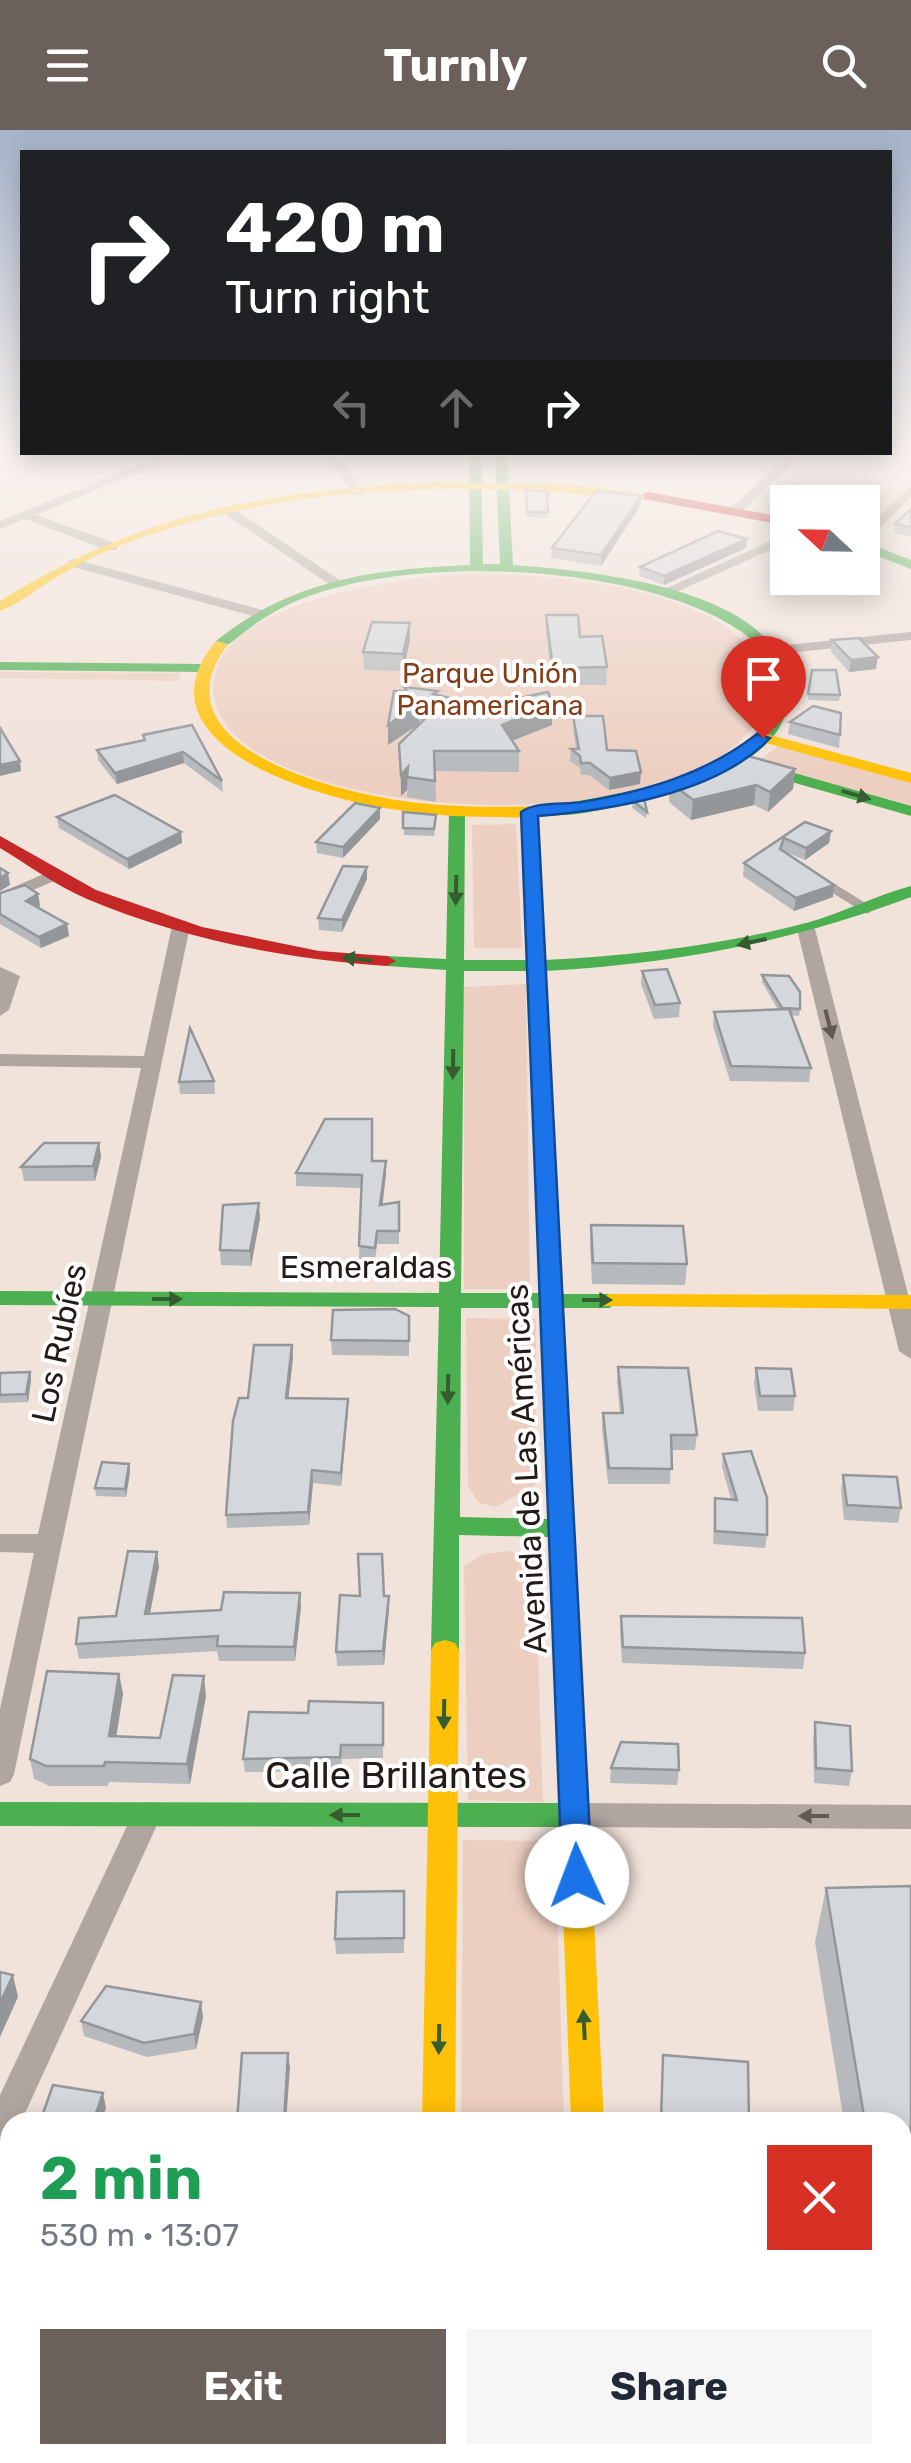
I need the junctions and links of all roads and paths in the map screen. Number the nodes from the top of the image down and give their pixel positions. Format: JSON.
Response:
{"nodes":[{"id":1,"x":91,"y":556,"type":"edge"},
{"id":2,"x":296,"y":556,"type":"edge"},
{"id":3,"x":477,"y":556,"type":"edge"},
{"id":4,"x":506,"y":556,"type":"edge"},
{"id":5,"x":746,"y":556,"type":"edge"},
{"id":6,"x":74,"y":563,"type":"junction"},
{"id":7,"x":477,"y":568,"type":"junction"},
{"id":8,"x":507,"y":568,"type":"junction"},
{"id":9,"x":340,"y":585,"type":"junction"},
{"id":10,"x":665,"y":592,"type":"junction"},
{"id":11,"x":0,"y":608,"type":"edge"},
{"id":12,"x":261,"y":614,"type":"junction"},
{"id":13,"x":911,"y":636,"type":"edge"},
{"id":14,"x":768,"y":651,"type":"junction"},
{"id":15,"x":0,"y":666,"type":"edge"},
{"id":16,"x":201,"y":677,"type":"junction"},
{"id":17,"x":0,"y":685,"type":"edge"},
{"id":18,"x":763,"y":738,"type":"junction"},
{"id":19,"x":733,"y":761,"type":"junction"},
{"id":20,"x":911,"y":778,"type":"edge"},
{"id":21,"x":911,"y":811,"type":"edge"},
{"id":22,"x":456,"y":812,"type":"junction"},
{"id":23,"x":529,"y":812,"type":"junction"},
{"id":24,"x":0,"y":841,"type":"edge"},
{"id":25,"x":52,"y":875,"type":"junction"},
{"id":26,"x":816,"y":878,"type":"edge"},
{"id":27,"x":911,"y":891,"type":"edge"},
{"id":28,"x":0,"y":898,"type":"edge"},
{"id":29,"x":868,"y":910,"type":"junction"},
{"id":30,"x":181,"y":926,"type":"junction"},
{"id":31,"x":806,"y":929,"type":"junction"},
{"id":32,"x":454,"y":967,"type":"junction"},
{"id":33,"x":536,"y":967,"type":"junction"},
{"id":34,"x":0,"y":972,"type":"edge"},
{"id":35,"x":0,"y":1010,"type":"edge"},
{"id":36,"x":0,"y":1060,"type":"edge"},
{"id":37,"x":153,"y":1062,"type":"junction"},
{"id":38,"x":0,"y":1298,"type":"edge"},
{"id":39,"x":102,"y":1298,"type":"junction"},
{"id":40,"x":450,"y":1299,"type":"junction"},
{"id":41,"x":551,"y":1299,"type":"junction"},
{"id":42,"x":905,"y":1302,"type":"edge"},
{"id":43,"x":911,"y":1351,"type":"edge"},
{"id":44,"x":446,"y":1526,"type":"junction"},
{"id":45,"x":561,"y":1528,"type":"junction"},
{"id":46,"x":0,"y":1542,"type":"edge"},
{"id":47,"x":50,"y":1544,"type":"junction"},
{"id":48,"x":0,"y":1774,"type":"edge"},
{"id":49,"x":0,"y":1814,"type":"edge"},
{"id":50,"x":147,"y":1814,"type":"junction"},
{"id":51,"x":442,"y":1815,"type":"junction"},
{"id":52,"x":574,"y":1816,"type":"junction"},
{"id":53,"x":911,"y":1817,"type":"edge"},
{"id":54,"x":9,"y":2112,"type":"edge"},
{"id":55,"x":438,"y":2112,"type":"edge"},
{"id":56,"x":588,"y":2112,"type":"edge"}],
"edges":[{"from":1,"to":6,"type":"main road"},
{"from":2,"to":9,"type":"street"},
{"from":3,"to":7,"type":"main road"},
{"from":4,"to":8,"type":"main road"},
{"from":5,"to":10,"type":"street"},
{"from":6,"to":11,"type":"main road"},
{"from":6,"to":12,"type":"street"},
{"from":7,"to":8,"type":"main road"},
{"from":7,"to":9,"type":"main road"},
{"from":8,"to":10,"type":"main road"},
{"from":9,"to":12,"type":"main road"},
{"from":10,"to":14,"type":"main road"},
{"from":12,"to":16,"type":"main road"},
{"from":13,"to":14,"type":"street"},
{"from":14,"to":18,"type":"main road"},
{"from":15,"to":16,"type":"main road"},
{"from":16,"to":17,"type":"main road"},
{"from":16,"to":22,"type":"main road"},
{"from":18,"to":19,"type":"main road"},
{"from":18,"to":20,"type":"main road"},
{"from":19,"to":21,"type":"main road","one_way":true},
{"from":19,"to":23,"type":"main road"},
{"from":22,"to":23,"type":"main road"},
{"from":22,"to":32,"type":"main road","name":"Avenida de Las Américas","one_way":true},
{"from":23,"to":33,"type":"main road","name":"Avenida de Las Américas"},
{"from":24,"to":25,"type":"main road"},
{"from":25,"to":28,"type":"street"},
{"from":25,"to":30,"type":"main road"},
{"from":26,"to":29,"type":"lane"},
{"from":27,"to":29,"type":"main road"},
{"from":29,"to":31,"type":"main road"},
{"from":32,"to":30,"type":"main road","one_way":true},
{"from":30,"to":37,"type":"street","name":"Los Rubíes"},
{"from":31,"to":33,"type":"main road","one_way":true},
{"from":31,"to":42,"type":"street","one_way":true},
{"from":32,"to":33,"type":"main road"},
{"from":32,"to":40,"type":"main road","name":"Avenida de Las Américas","one_way":true},
{"from":33,"to":41,"type":"main road","name":"Avenida de Las Américas"},
{"from":34,"to":35,"type":"street"},
{"from":36,"to":37,"type":"street"},
{"from":37,"to":39,"type":"street","name":"Los Rubíes"},
{"from":38,"to":39,"type":"main road","name":"Esmeraldas"},
{"from":39,"to":40,"type":"main road","name":"Esmeraldas","one_way":true},
{"from":39,"to":47,"type":"street","name":"Los Rubíes"},
{"from":40,"to":41,"type":"main road","name":"Esmeraldas"},
{"from":40,"to":44,"type":"main road","name":"Avenida de Las Américas","one_way":true},
{"from":41,"to":42,"type":"main road","name":"Esmeraldas","one_way":true},
{"from":41,"to":45,"type":"main road","name":"Avenida de Las Américas"},
{"from":42,"to":43,"type":"street"},
{"from":44,"to":45,"type":"main road"},
{"from":44,"to":51,"type":"main road","name":"Avenida de Las Américas","one_way":true},
{"from":45,"to":52,"type":"main road","name":"Avenida de Las Américas"},
{"from":46,"to":47,"type":"street"},
{"from":47,"to":48,"type":"street","name":"Los Rubíes"},
{"from":49,"to":50,"type":"main road","name":"Calle Brillantes"},
{"from":51,"to":50,"type":"main road","name":"Calle Brillantes","one_way":true},
{"from":50,"to":54,"type":"street"},
{"from":51,"to":52,"type":"main road","name":"Calle Brillantes"},
{"from":51,"to":55,"type":"main road","name":"Avenida de Las Américas","one_way":true},
{"from":53,"to":52,"type":"street","name":"Calle Brillantes","one_way":true},
{"from":56,"to":52,"type":"main road","name":"Avenida de Las Américas","one_way":true}]}
